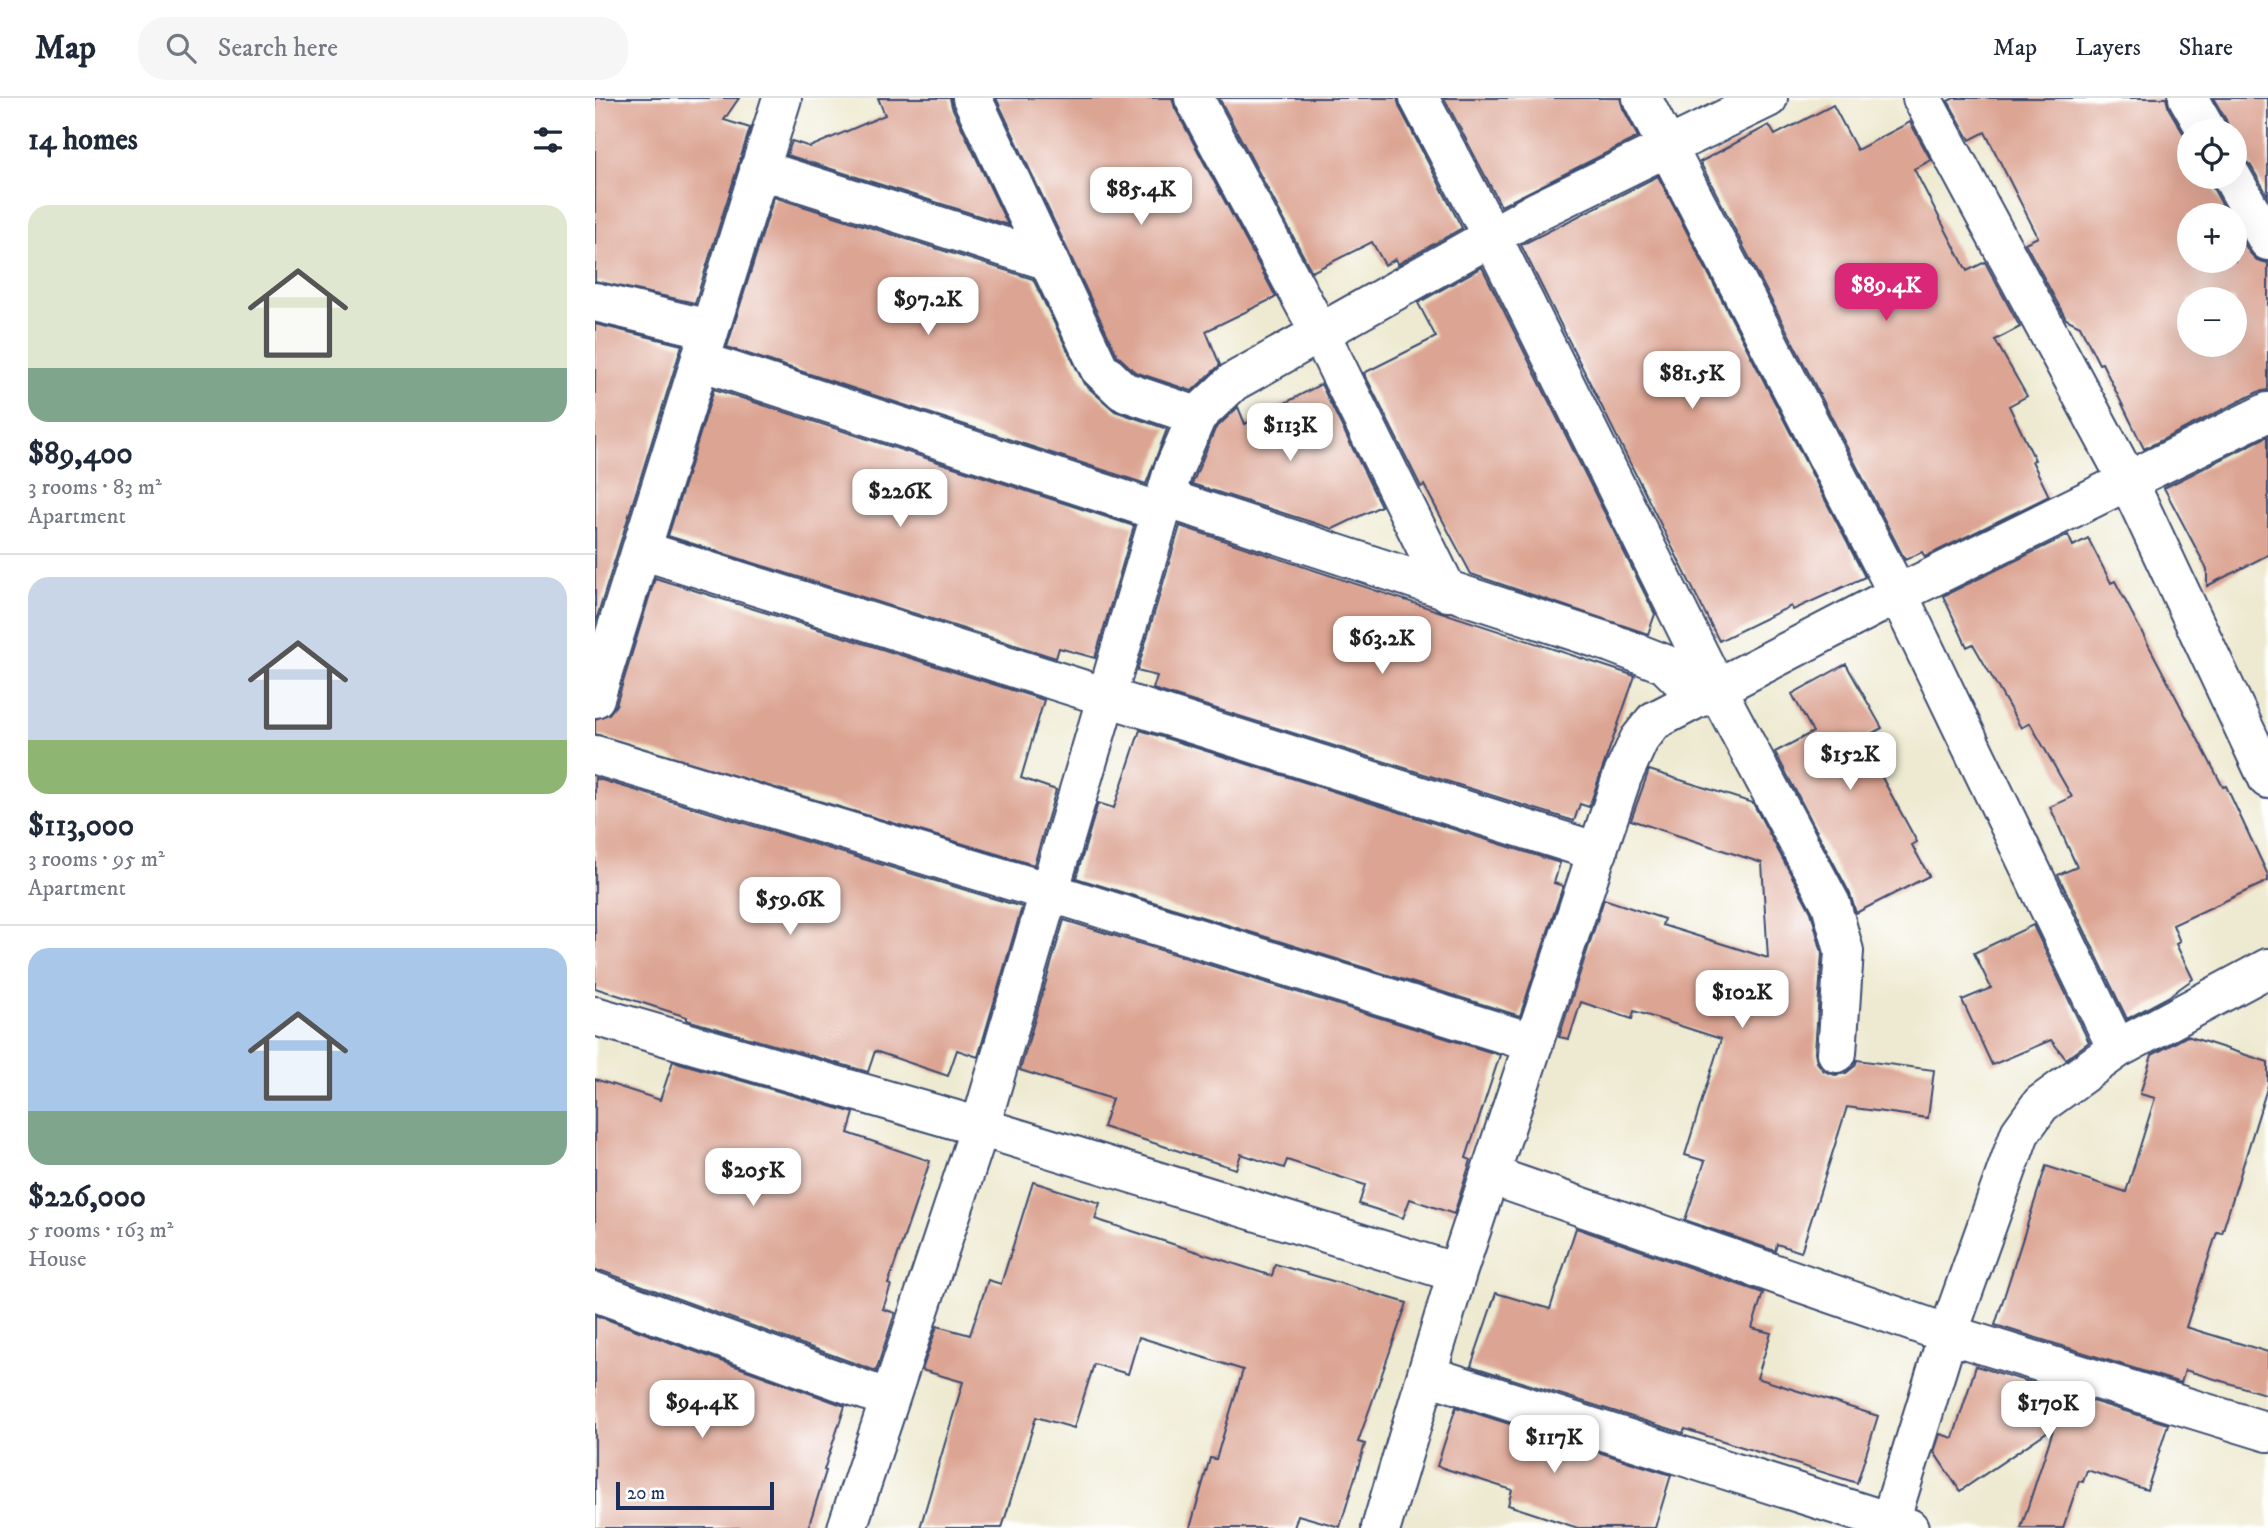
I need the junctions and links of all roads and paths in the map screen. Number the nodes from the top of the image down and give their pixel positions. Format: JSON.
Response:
{"nodes":[{"id":1,"x":782,"y":98,"type":"edge"},
{"id":2,"x":972,"y":98,"type":"edge"},
{"id":3,"x":1194,"y":98,"type":"edge"},
{"id":4,"x":1419,"y":98,"type":"edge"},
{"id":5,"x":1641,"y":98,"type":"edge"},
{"id":6,"x":1767,"y":98,"type":"edge"},
{"id":7,"x":1922,"y":98,"type":"edge"},
{"id":8,"x":2188,"y":98,"type":"edge"},
{"id":9,"x":2200,"y":119,"type":"edge"},
{"id":10,"x":1668,"y":147,"type":"junction"},
{"id":11,"x":759,"y":169,"type":"junction"},
{"id":12,"x":2239,"y":189,"type":"edge"},
{"id":13,"x":1492,"y":237,"type":"junction"},
{"id":14,"x":2268,"y":241,"type":"edge"},
{"id":15,"x":1049,"y":261,"type":"junction"},
{"id":16,"x":595,"y":302,"type":"edge"},
{"id":17,"x":1320,"y":333,"type":"junction"},
{"id":18,"x":705,"y":345,"type":"junction"},
{"id":19,"x":2268,"y":412,"type":"edge"},
{"id":20,"x":1197,"y":416,"type":"junction"},
{"id":21,"x":2128,"y":481,"type":"junction"},
{"id":22,"x":1163,"y":505,"type":"junction"},
{"id":23,"x":641,"y":550,"type":"junction"},
{"id":24,"x":1448,"y":592,"type":"junction"},
{"id":25,"x":1898,"y":594,"type":"junction"},
{"id":26,"x":1708,"y":694,"type":"junction"},
{"id":27,"x":595,"y":698,"type":"edge"},
{"id":28,"x":1107,"y":698,"type":"junction"},
{"id":29,"x":595,"y":755,"type":"edge"},
{"id":30,"x":2268,"y":779,"type":"edge"},
{"id":31,"x":1598,"y":852,"type":"junction"},
{"id":32,"x":1049,"y":891,"type":"junction"},
{"id":33,"x":2268,"y":968,"type":"edge"},
{"id":34,"x":595,"y":1016,"type":"edge"},
{"id":35,"x":1534,"y":1044,"type":"junction"},
{"id":36,"x":2117,"y":1049,"type":"junction"},
{"id":37,"x":1837,"y":1053,"type":"dead end"},
{"id":38,"x":980,"y":1127,"type":"junction"},
{"id":39,"x":1490,"y":1175,"type":"junction"},
{"id":40,"x":1457,"y":1273,"type":"junction"},
{"id":41,"x":595,"y":1292,"type":"edge"},
{"id":42,"x":1948,"y":1334,"type":"junction"},
{"id":43,"x":1427,"y":1375,"type":"junction"},
{"id":44,"x":890,"y":1399,"type":"junction"},
{"id":45,"x":2268,"y":1432,"type":"edge"},
{"id":46,"x":1896,"y":1526,"type":"edge"},
{"id":47,"x":847,"y":1528,"type":"edge"},
{"id":48,"x":1381,"y":1528,"type":"edge"}],
"edges":[{"from":1,"to":11,"type":"street"},
{"from":2,"to":15,"type":"street"},
{"from":3,"to":17,"type":"street"},
{"from":4,"to":13,"type":"street"},
{"from":5,"to":10,"type":"street"},
{"from":6,"to":10,"type":"street"},
{"from":7,"to":21,"type":"street"},
{"from":8,"to":9,"type":"street"},
{"from":10,"to":13,"type":"street"},
{"from":10,"to":25,"type":"street"},
{"from":11,"to":15,"type":"street"},
{"from":11,"to":18,"type":"street"},
{"from":12,"to":14,"type":"street"},
{"from":13,"to":17,"type":"street"},
{"from":13,"to":26,"type":"street"},
{"from":15,"to":20,"type":"street"},
{"from":16,"to":18,"type":"street"},
{"from":17,"to":20,"type":"street"},
{"from":17,"to":24,"type":"street"},
{"from":18,"to":22,"type":"street"},
{"from":18,"to":23,"type":"street"},
{"from":19,"to":21,"type":"street"},
{"from":20,"to":22,"type":"street"},
{"from":21,"to":25,"type":"street"},
{"from":21,"to":30,"type":"street"},
{"from":22,"to":24,"type":"street"},
{"from":22,"to":28,"type":"street"},
{"from":23,"to":27,"type":"street"},
{"from":23,"to":28,"type":"street"},
{"from":24,"to":26,"type":"street"},
{"from":25,"to":26,"type":"street"},
{"from":25,"to":36,"type":"street"},
{"from":26,"to":31,"type":"street"},
{"from":26,"to":37,"type":"street"},
{"from":28,"to":31,"type":"street"},
{"from":28,"to":32,"type":"street"},
{"from":29,"to":32,"type":"street"},
{"from":31,"to":35,"type":"street"},
{"from":32,"to":35,"type":"street"},
{"from":32,"to":38,"type":"street"},
{"from":33,"to":36,"type":"street"},
{"from":34,"to":38,"type":"street"},
{"from":35,"to":39,"type":"street"},
{"from":36,"to":42,"type":"street"},
{"from":38,"to":40,"type":"street"},
{"from":38,"to":44,"type":"street"},
{"from":39,"to":40,"type":"street"},
{"from":39,"to":42,"type":"street"},
{"from":40,"to":43,"type":"street"},
{"from":41,"to":44,"type":"street"},
{"from":42,"to":45,"type":"street"},
{"from":42,"to":46,"type":"street"},
{"from":43,"to":46,"type":"street"},
{"from":43,"to":48,"type":"street"},
{"from":44,"to":47,"type":"street"}]}
